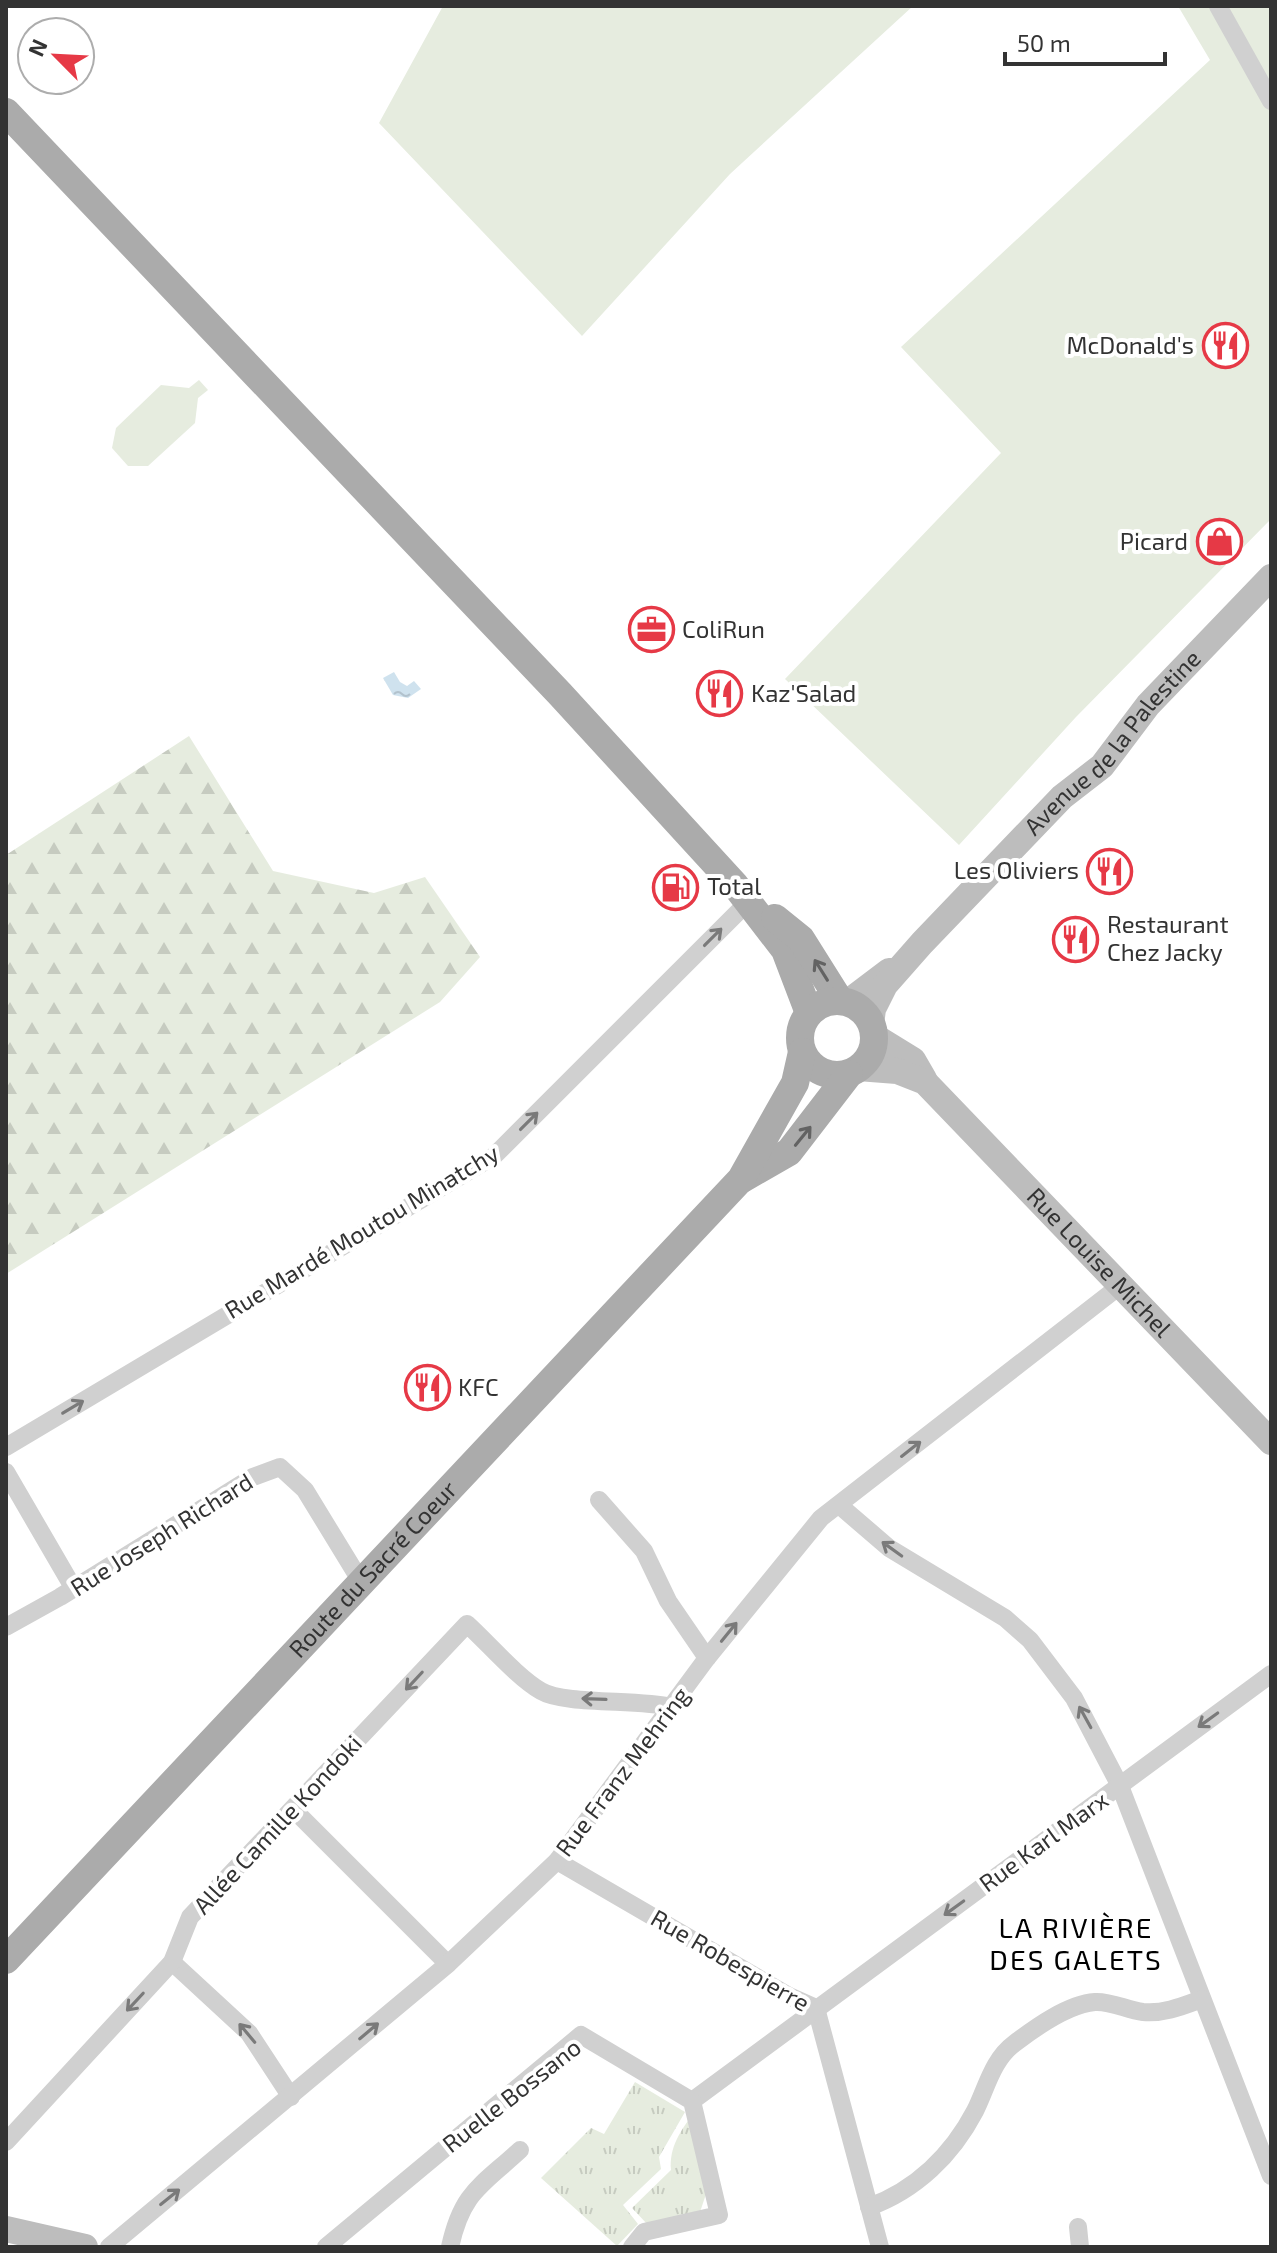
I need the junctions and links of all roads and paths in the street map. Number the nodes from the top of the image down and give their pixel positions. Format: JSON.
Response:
{"nodes":[{"id":1,"x":1218,"y":6,"type":"edge"},
{"id":2,"x":1271,"y":101,"type":"edge"},
{"id":3,"x":6,"y":112,"type":"edge"},
{"id":4,"x":1271,"y":577,"type":"edge"},
{"id":5,"x":742,"y":894,"type":"junction"},
{"id":6,"x":922,"y":943,"type":"junction"},
{"id":7,"x":844,"y":1002,"type":"junction"},
{"id":8,"x":809,"y":1013,"type":"junction"},
{"id":9,"x":873,"y":1031,"type":"junction"},
{"id":10,"x":802,"y":1052,"type":"junction"},
{"id":11,"x":854,"y":1071,"type":"junction"},
{"id":12,"x":925,"y":1082,"type":"junction"},
{"id":13,"x":741,"y":1179,"type":"junction"},
{"id":14,"x":1121,"y":1285,"type":"junction"},
{"id":15,"x":1271,"y":1442,"type":"edge"},
{"id":16,"x":6,"y":1447,"type":"edge"},
{"id":17,"x":6,"y":1472,"type":"edge"},
{"id":18,"x":599,"y":1500,"type":"dead end"},
{"id":19,"x":839,"y":1505,"type":"junction"},
{"id":20,"x":360,"y":1580,"type":"junction"},
{"id":21,"x":74,"y":1589,"type":"junction"},
{"id":22,"x":6,"y":1627,"type":"edge"},
{"id":23,"x":707,"y":1658,"type":"junction"},
{"id":24,"x":1271,"y":1674,"type":"edge"},
{"id":25,"x":671,"y":1707,"type":"junction"},
{"id":26,"x":1120,"y":1786,"type":"junction"},
{"id":27,"x":293,"y":1809,"type":"junction"},
{"id":28,"x":557,"y":1861,"type":"junction"},
{"id":29,"x":6,"y":1960,"type":"edge"},
{"id":30,"x":172,"y":1962,"type":"junction"},
{"id":31,"x":448,"y":1964,"type":"junction"},
{"id":32,"x":1202,"y":1999,"type":"junction"},
{"id":33,"x":816,"y":2008,"type":"junction"},
{"id":34,"x":291,"y":2097,"type":"junction"},
{"id":35,"x":692,"y":2101,"type":"junction"},
{"id":36,"x":6,"y":2142,"type":"edge"},
{"id":37,"x":520,"y":2150,"type":"dead end"},
{"id":38,"x":1271,"y":2176,"type":"edge"},
{"id":39,"x":869,"y":2207,"type":"junction"},
{"id":40,"x":1078,"y":2227,"type":"dead end"},
{"id":41,"x":6,"y":2229,"type":"edge"},
{"id":42,"x":85,"y":2247,"type":"edge"},
{"id":43,"x":109,"y":2247,"type":"edge"},
{"id":44,"x":326,"y":2247,"type":"edge"},
{"id":45,"x":450,"y":2247,"type":"edge"},
{"id":46,"x":632,"y":2247,"type":"edge"},
{"id":47,"x":880,"y":2247,"type":"edge"},
{"id":48,"x":1080,"y":2247,"type":"edge"}],
"edges":[{"from":1,"to":2,"type":"street"},
{"from":3,"to":5,"type":"main road"},
{"from":4,"to":6,"type":"street","name":"Avenue de la Palestine"},
{"from":7,"to":5,"type":"main road","one_way":true},
{"from":5,"to":8,"type":"main road"},
{"from":16,"to":5,"type":"street","name":"Rue Mardé Moutou Minatchy","one_way":true},
{"from":6,"to":7,"type":"street"},
{"from":6,"to":9,"type":"street"},
{"from":7,"to":8,"type":"main road"},
{"from":7,"to":9,"type":"main road"},
{"from":8,"to":10,"type":"main road"},
{"from":9,"to":11,"type":"main road"},
{"from":9,"to":12,"type":"street","name":"Rue Louise Michel"},
{"from":10,"to":11,"type":"main road"},
{"from":10,"to":13,"type":"main road","name":"Route du Sacré Coeur"},
{"from":11,"to":12,"type":"street","name":"Rue Louise Michel"},
{"from":13,"to":11,"type":"main road","name":"Route du Sacré Coeur","one_way":true},
{"from":12,"to":14,"type":"street","name":"Rue Louise Michel"},
{"from":13,"to":20,"type":"main road","name":"Route du Sacré Coeur"},
{"from":14,"to":15,"type":"street","name":"Rue Louise Michel"},
{"from":19,"to":14,"type":"street","name":"Rue Franz Mehring","one_way":true},
{"from":17,"to":21,"type":"street"},
{"from":18,"to":23,"type":"street"},
{"from":23,"to":19,"type":"street","name":"Rue Franz Mehring","one_way":true},
{"from":26,"to":19,"type":"street","one_way":true},
{"from":20,"to":21,"type":"street","name":"Rue Joseph Richard"},
{"from":20,"to":29,"type":"main road","name":"Route du Sacré Coeur"},
{"from":21,"to":22,"type":"street","name":"Rue Joseph Richard"},
{"from":23,"to":25,"type":"street","name":"Rue Franz Mehring"},
{"from":24,"to":26,"type":"street","name":"Rue Karl Marx","one_way":true},
{"from":25,"to":27,"type":"street","name":"Allée Camille Kondoki","one_way":true},
{"from":25,"to":28,"type":"street","name":"Rue Franz Mehring"},
{"from":26,"to":32,"type":"street"},
{"from":26,"to":33,"type":"street","name":"Rue Karl Marx","one_way":true},
{"from":27,"to":30,"type":"street","name":"Allée Camille Kondoki"},
{"from":27,"to":31,"type":"street"},
{"from":28,"to":31,"type":"street","name":"Rue Franz Mehring"},
{"from":28,"to":33,"type":"street","name":"Rue Robespierre"},
{"from":34,"to":30,"type":"street","one_way":true},
{"from":30,"to":36,"type":"street","name":"Allée Camille Kondoki","one_way":true},
{"from":34,"to":31,"type":"street","name":"Rue Franz Mehring","one_way":true},
{"from":32,"to":38,"type":"street"},
{"from":32,"to":39,"type":"street"},
{"from":33,"to":35,"type":"street","name":"Rue Karl Marx"},
{"from":33,"to":39,"type":"street","name":"Rue Robespierre"},
{"from":43,"to":34,"type":"street","name":"Rue Franz Mehring","one_way":true},
{"from":35,"to":44,"type":"street","name":"Ruelle Bossano"},
{"from":35,"to":46,"type":"street"},
{"from":37,"to":45,"type":"street"},
{"from":39,"to":47,"type":"street","name":"Rue Robespierre"},
{"from":40,"to":48,"type":"street"},
{"from":41,"to":42,"type":"street"}]}
